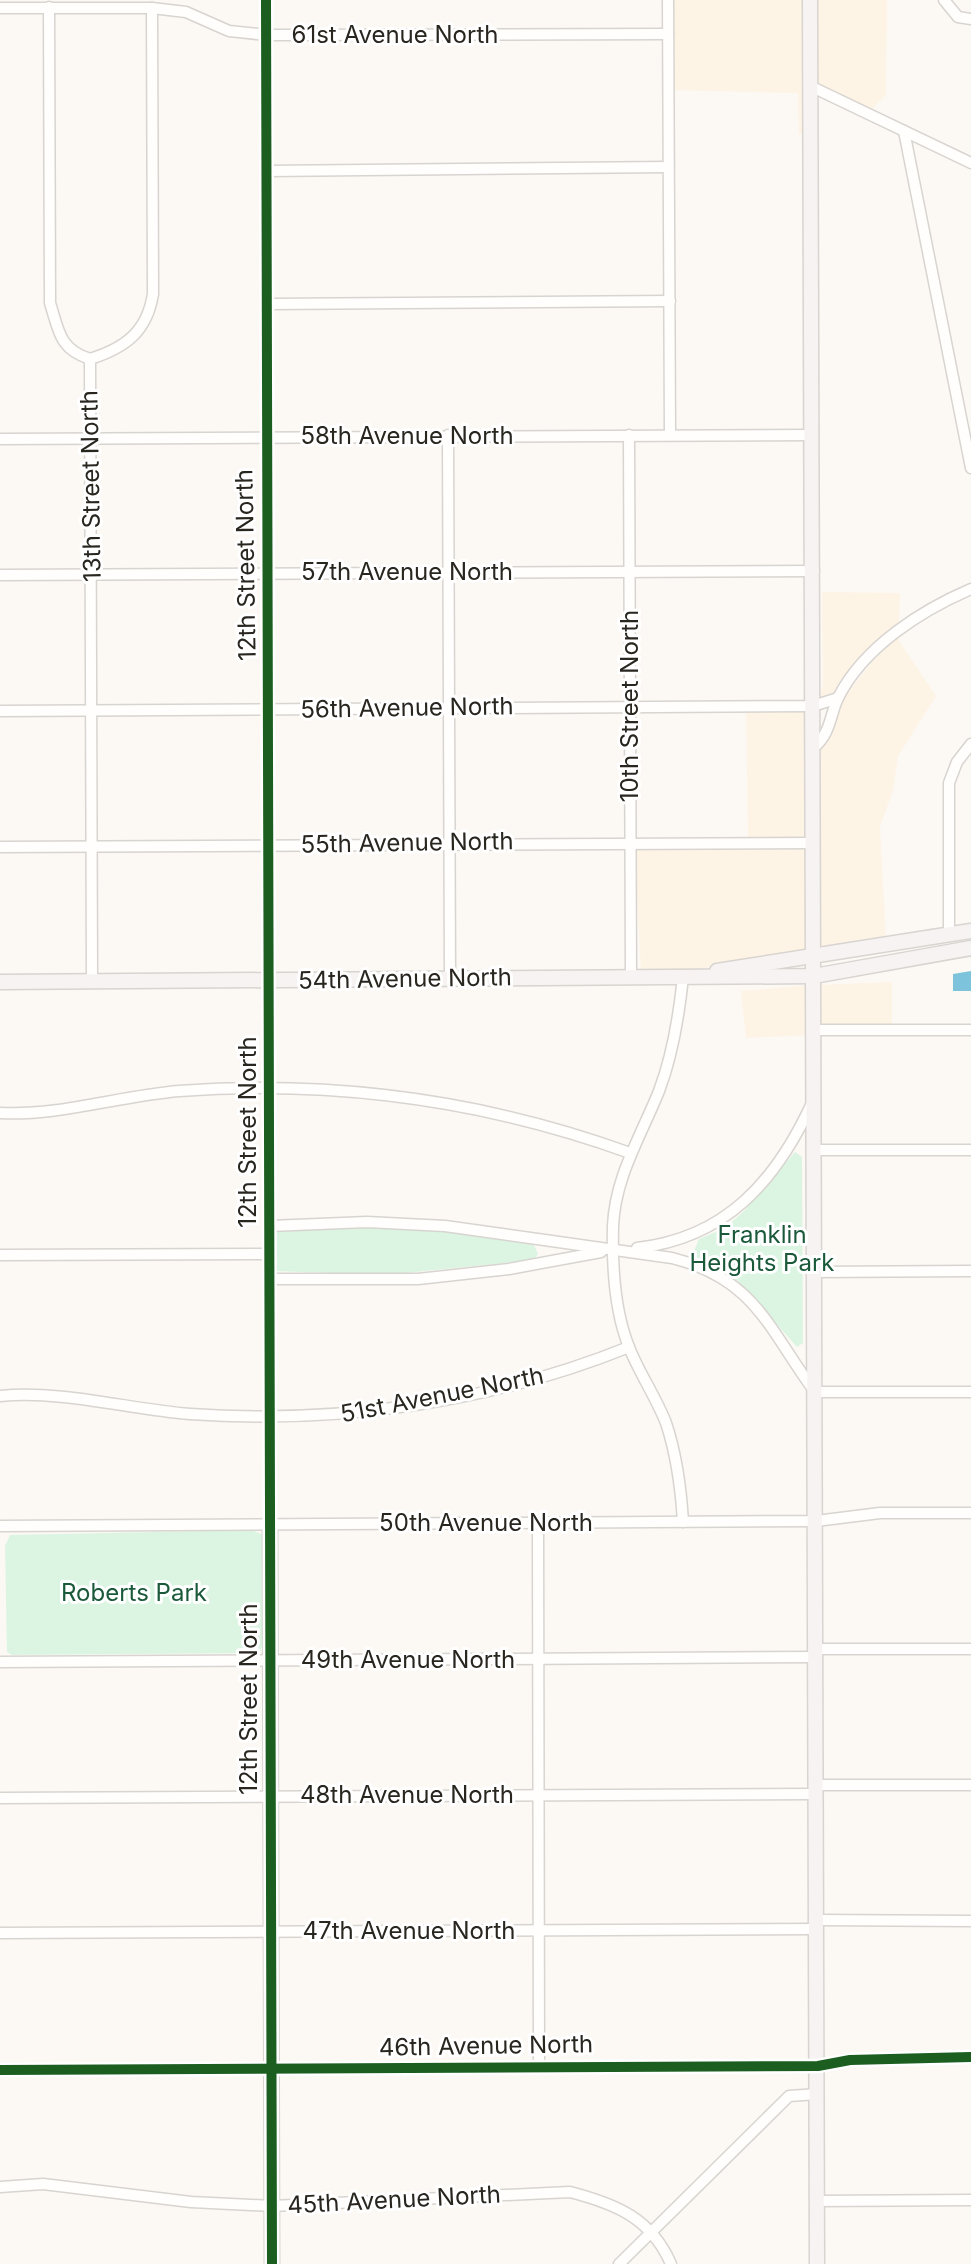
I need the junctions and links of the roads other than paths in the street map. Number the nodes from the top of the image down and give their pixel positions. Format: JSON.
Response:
{"nodes":[{"id":1,"x":266,"y":0,"type":"edge"},
{"id":2,"x":668,"y":0,"type":"edge"},
{"id":3,"x":810,"y":0,"type":"edge"},
{"id":4,"x":944,"y":0,"type":"edge"},
{"id":5,"x":49,"y":7,"type":"junction"},
{"id":6,"x":0,"y":8,"type":"edge"},
{"id":7,"x":152,"y":8,"type":"junction"},
{"id":8,"x":971,"y":19,"type":"edge"},
{"id":9,"x":668,"y":34,"type":"junction"},
{"id":10,"x":267,"y":35,"type":"junction"},
{"id":11,"x":810,"y":86,"type":"junction"},
{"id":12,"x":904,"y":131,"type":"junction"},
{"id":13,"x":971,"y":163,"type":"edge"},
{"id":14,"x":668,"y":167,"type":"junction"},
{"id":15,"x":267,"y":172,"type":"junction"},
{"id":16,"x":670,"y":301,"type":"junction"},
{"id":17,"x":268,"y":304,"type":"junction"},
{"id":18,"x":90,"y":359,"type":"junction"},
{"id":19,"x":448,"y":435,"type":"junction"},
{"id":20,"x":629,"y":435,"type":"junction"},
{"id":21,"x":670,"y":435,"type":"junction"},
{"id":22,"x":813,"y":435,"type":"junction"},
{"id":23,"x":265,"y":436,"type":"junction"},
{"id":24,"x":0,"y":439,"type":"edge"},
{"id":25,"x":90,"y":439,"type":"junction"},
{"id":26,"x":971,"y":468,"type":"edge"},
{"id":27,"x":814,"y":571,"type":"junction"},
{"id":28,"x":267,"y":572,"type":"junction"},
{"id":29,"x":449,"y":572,"type":"junction"},
{"id":30,"x":631,"y":572,"type":"junction"},
{"id":31,"x":0,"y":575,"type":"edge"},
{"id":32,"x":92,"y":575,"type":"junction"},
{"id":33,"x":971,"y":589,"type":"edge"},
{"id":34,"x":838,"y":698,"type":"junction"},
{"id":35,"x":630,"y":706,"type":"junction"},
{"id":36,"x":813,"y":706,"type":"junction"},
{"id":37,"x":449,"y":707,"type":"junction"},
{"id":38,"x":268,"y":710,"type":"junction"},
{"id":39,"x":0,"y":711,"type":"edge"},
{"id":40,"x":92,"y":711,"type":"junction"},
{"id":41,"x":971,"y":744,"type":"edge"},
{"id":42,"x":814,"y":747,"type":"junction"},
{"id":43,"x":630,"y":842,"type":"junction"},
{"id":44,"x":450,"y":843,"type":"junction"},
{"id":45,"x":814,"y":843,"type":"junction"},
{"id":46,"x":268,"y":845,"type":"junction"},
{"id":47,"x":0,"y":847,"type":"edge"},
{"id":48,"x":90,"y":847,"type":"junction"},
{"id":49,"x":971,"y":931,"type":"edge"},
{"id":50,"x":948,"y":935,"type":"junction"},
{"id":51,"x":971,"y":948,"type":"edge"},
{"id":52,"x":815,"y":957,"type":"junction"},
{"id":53,"x":814,"y":976,"type":"junction"},
{"id":54,"x":631,"y":977,"type":"junction"},
{"id":55,"x":683,"y":977,"type":"junction"},
{"id":56,"x":450,"y":979,"type":"junction"},
{"id":57,"x":92,"y":981,"type":"junction"},
{"id":58,"x":268,"y":981,"type":"junction"},
{"id":59,"x":0,"y":982,"type":"edge"},
{"id":60,"x":815,"y":1030,"type":"junction"},
{"id":61,"x":971,"y":1030,"type":"edge"},
{"id":62,"x":269,"y":1087,"type":"junction"},
{"id":63,"x":815,"y":1097,"type":"junction"},
{"id":64,"x":0,"y":1113,"type":"edge"},
{"id":65,"x":815,"y":1150,"type":"junction"},
{"id":66,"x":971,"y":1150,"type":"edge"},
{"id":67,"x":630,"y":1153,"type":"junction"},
{"id":68,"x":270,"y":1226,"type":"junction"},
{"id":69,"x":614,"y":1251,"type":"junction"},
{"id":70,"x":270,"y":1254,"type":"junction"},
{"id":71,"x":0,"y":1255,"type":"edge"},
{"id":72,"x":971,"y":1271,"type":"edge"},
{"id":73,"x":815,"y":1272,"type":"junction"},
{"id":74,"x":270,"y":1279,"type":"junction"},
{"id":75,"x":629,"y":1347,"type":"junction"},
{"id":76,"x":815,"y":1392,"type":"junction"},
{"id":77,"x":971,"y":1392,"type":"edge"},
{"id":78,"x":0,"y":1395,"type":"edge"},
{"id":79,"x":269,"y":1418,"type":"junction"},
{"id":80,"x":971,"y":1513,"type":"edge"},
{"id":81,"x":816,"y":1521,"type":"junction"},
{"id":82,"x":683,"y":1522,"type":"junction"},
{"id":83,"x":270,"y":1523,"type":"junction"},
{"id":84,"x":538,"y":1523,"type":"junction"},
{"id":85,"x":0,"y":1526,"type":"edge"},
{"id":86,"x":971,"y":1649,"type":"edge"},
{"id":87,"x":816,"y":1653,"type":"junction"},
{"id":88,"x":538,"y":1659,"type":"junction"},
{"id":89,"x":270,"y":1660,"type":"junction"},
{"id":90,"x":0,"y":1662,"type":"edge"},
{"id":91,"x":971,"y":1785,"type":"edge"},
{"id":92,"x":815,"y":1789,"type":"junction"},
{"id":93,"x":540,"y":1795,"type":"junction"},
{"id":94,"x":270,"y":1796,"type":"junction"},
{"id":95,"x":0,"y":1798,"type":"edge"},
{"id":96,"x":971,"y":1921,"type":"edge"},
{"id":97,"x":817,"y":1925,"type":"junction"},
{"id":98,"x":538,"y":1930,"type":"junction"},
{"id":99,"x":272,"y":1931,"type":"junction"},
{"id":100,"x":0,"y":1933,"type":"edge"},
{"id":101,"x":971,"y":2057,"type":"edge"},
{"id":102,"x":539,"y":2066,"type":"junction"},
{"id":103,"x":818,"y":2067,"type":"junction"},
{"id":104,"x":0,"y":2070,"type":"edge"},
{"id":105,"x":273,"y":2070,"type":"junction"},
{"id":106,"x":818,"y":2094,"type":"junction"},
{"id":107,"x":0,"y":2187,"type":"edge"},
{"id":108,"x":971,"y":2200,"type":"edge"},
{"id":109,"x":817,"y":2201,"type":"junction"},
{"id":110,"x":272,"y":2206,"type":"junction"},
{"id":111,"x":654,"y":2232,"type":"junction"},
{"id":112,"x":272,"y":2264,"type":"edge"},
{"id":113,"x":619,"y":2264,"type":"edge"},
{"id":114,"x":671,"y":2264,"type":"edge"},
{"id":115,"x":817,"y":2264,"type":"edge"}],
"edges":[{"from":1,"to":10,"type":"street","name":"12th Street North"},
{"from":2,"to":9,"type":"street"},
{"from":3,"to":11,"type":"main road"},
{"from":4,"to":8,"type":"street"},
{"from":5,"to":6,"type":"street","name":"61st Avenue North"},
{"from":5,"to":7,"type":"street","name":"61st Avenue North"},
{"from":5,"to":18,"type":"street","name":"13th Street North"},
{"from":7,"to":10,"type":"street","name":"61st Avenue North"},
{"from":7,"to":18,"type":"street"},
{"from":9,"to":10,"type":"street","name":"61st Avenue North"},
{"from":9,"to":14,"type":"street"},
{"from":10,"to":15,"type":"street","name":"12th Street North"},
{"from":11,"to":12,"type":"street"},
{"from":11,"to":22,"type":"main road"},
{"from":12,"to":13,"type":"street"},
{"from":12,"to":26,"type":"street"},
{"from":14,"to":15,"type":"street"},
{"from":14,"to":16,"type":"street"},
{"from":15,"to":17,"type":"street","name":"12th Street North"},
{"from":16,"to":17,"type":"street"},
{"from":16,"to":21,"type":"street"},
{"from":17,"to":23,"type":"street","name":"12th Street North"},
{"from":18,"to":25,"type":"street","name":"13th Street North"},
{"from":19,"to":20,"type":"street","name":"58th Avenue North"},
{"from":19,"to":23,"type":"street","name":"58th Avenue North"},
{"from":19,"to":29,"type":"street"},
{"from":20,"to":21,"type":"street","name":"58th Avenue North"},
{"from":20,"to":30,"type":"street","name":"10th Street North"},
{"from":21,"to":22,"type":"street","name":"58th Avenue North"},
{"from":22,"to":27,"type":"main road"},
{"from":23,"to":25,"type":"street","name":"58th Avenue North"},
{"from":23,"to":28,"type":"street","name":"12th Street North"},
{"from":24,"to":25,"type":"street","name":"58th Avenue North"},
{"from":25,"to":32,"type":"street","name":"13th Street North"},
{"from":27,"to":30,"type":"street","name":"57th Avenue North"},
{"from":27,"to":36,"type":"main road"},
{"from":28,"to":29,"type":"street","name":"57th Avenue North"},
{"from":28,"to":32,"type":"street","name":"57th Avenue North"},
{"from":28,"to":38,"type":"street","name":"12th Street North"},
{"from":29,"to":30,"type":"street","name":"57th Avenue North"},
{"from":29,"to":37,"type":"street"},
{"from":30,"to":35,"type":"street","name":"10th Street North"},
{"from":31,"to":32,"type":"street","name":"57th Avenue North"},
{"from":32,"to":40,"type":"street","name":"13th Street North"},
{"from":33,"to":34,"type":"street"},
{"from":34,"to":36,"type":"street","name":"56th Avenue North"},
{"from":34,"to":42,"type":"street"},
{"from":35,"to":36,"type":"street","name":"56th Avenue North"},
{"from":35,"to":37,"type":"street","name":"56th Avenue North"},
{"from":35,"to":43,"type":"street","name":"10th Street North"},
{"from":36,"to":42,"type":"main road"},
{"from":37,"to":38,"type":"street","name":"56th Avenue North"},
{"from":37,"to":44,"type":"street"},
{"from":38,"to":40,"type":"street","name":"56th Avenue North"},
{"from":38,"to":46,"type":"street","name":"12th Street North"},
{"from":39,"to":40,"type":"street","name":"56th Avenue North"},
{"from":40,"to":48,"type":"street","name":"13th Street North"},
{"from":41,"to":50,"type":"street"},
{"from":42,"to":45,"type":"main road"},
{"from":43,"to":44,"type":"street","name":"55th Avenue North"},
{"from":43,"to":45,"type":"street","name":"55th Avenue North"},
{"from":43,"to":54,"type":"street","name":"10th Street North"},
{"from":44,"to":46,"type":"street","name":"55th Avenue North"},
{"from":44,"to":56,"type":"street"},
{"from":45,"to":52,"type":"main road"},
{"from":46,"to":48,"type":"street","name":"55th Avenue North"},
{"from":46,"to":58,"type":"street","name":"12th Street North"},
{"from":47,"to":48,"type":"street","name":"55th Avenue North"},
{"from":48,"to":57,"type":"street","name":"13th Street North"},
{"from":49,"to":50,"type":"main road","name":"54th Avenue North"},
{"from":50,"to":52,"type":"main road","name":"54th Avenue North"},
{"from":51,"to":53,"type":"main road","name":"54th Avenue North"},
{"from":52,"to":53,"type":"main road"},
{"from":52,"to":55,"type":"main road","name":"54th Avenue North"},
{"from":53,"to":55,"type":"main road","name":"54th Avenue North"},
{"from":53,"to":60,"type":"main road"},
{"from":54,"to":55,"type":"main road","name":"54th Avenue North"},
{"from":54,"to":56,"type":"main road","name":"54th Avenue North"},
{"from":55,"to":67,"type":"street"},
{"from":56,"to":58,"type":"main road","name":"54th Avenue North"},
{"from":57,"to":58,"type":"main road","name":"54th Avenue North"},
{"from":57,"to":59,"type":"main road","name":"54th Avenue North"},
{"from":58,"to":62,"type":"street","name":"12th Street North"},
{"from":60,"to":61,"type":"street"},
{"from":60,"to":63,"type":"main road"},
{"from":62,"to":64,"type":"street"},
{"from":62,"to":67,"type":"street"},
{"from":62,"to":68,"type":"street","name":"12th Street North"},
{"from":63,"to":65,"type":"main road"},
{"from":63,"to":69,"type":"street"},
{"from":65,"to":66,"type":"street"},
{"from":65,"to":73,"type":"main road"},
{"from":67,"to":69,"type":"street"},
{"from":68,"to":69,"type":"street"},
{"from":68,"to":70,"type":"street","name":"12th Street North"},
{"from":69,"to":74,"type":"street"},
{"from":69,"to":75,"type":"street"},
{"from":69,"to":76,"type":"street"},
{"from":70,"to":71,"type":"street"},
{"from":70,"to":74,"type":"street","name":"12th Street North"},
{"from":72,"to":73,"type":"street"},
{"from":73,"to":76,"type":"main road"},
{"from":74,"to":79,"type":"street","name":"12th Street North"},
{"from":75,"to":79,"type":"street","name":"51st Avenue North"},
{"from":75,"to":82,"type":"street"},
{"from":76,"to":77,"type":"street"},
{"from":76,"to":81,"type":"main road"},
{"from":78,"to":79,"type":"street","name":"51st Avenue North"},
{"from":79,"to":83,"type":"street","name":"12th Street North"},
{"from":80,"to":81,"type":"street","name":"50th Avenue North"},
{"from":81,"to":82,"type":"street","name":"50th Avenue North"},
{"from":81,"to":87,"type":"main road"},
{"from":82,"to":84,"type":"street","name":"50th Avenue North"},
{"from":83,"to":84,"type":"street","name":"50th Avenue North"},
{"from":83,"to":85,"type":"street","name":"50th Avenue North"},
{"from":83,"to":89,"type":"main road","name":"12th Street North"},
{"from":84,"to":88,"type":"street"},
{"from":86,"to":87,"type":"street","name":"49th Avenue North"},
{"from":87,"to":88,"type":"street","name":"49th Avenue North"},
{"from":87,"to":92,"type":"main road"},
{"from":88,"to":89,"type":"street","name":"49th Avenue North"},
{"from":88,"to":93,"type":"street"},
{"from":89,"to":90,"type":"street","name":"49th Avenue North"},
{"from":89,"to":94,"type":"main road","name":"12th Street North"},
{"from":91,"to":92,"type":"street","name":"48th Avenue North"},
{"from":92,"to":93,"type":"street","name":"48th Avenue North"},
{"from":92,"to":97,"type":"main road"},
{"from":93,"to":94,"type":"street","name":"48th Avenue North"},
{"from":93,"to":98,"type":"street"},
{"from":94,"to":95,"type":"street","name":"48th Avenue North"},
{"from":94,"to":99,"type":"main road","name":"12th Street North"},
{"from":96,"to":97,"type":"street","name":"47th Avenue North"},
{"from":97,"to":98,"type":"street","name":"47th Avenue North"},
{"from":97,"to":103,"type":"main road"},
{"from":98,"to":99,"type":"street","name":"47th Avenue North"},
{"from":98,"to":102,"type":"street"},
{"from":99,"to":100,"type":"street","name":"47th Avenue North"},
{"from":99,"to":105,"type":"main road","name":"12th Street North"},
{"from":101,"to":103,"type":"street","name":"46th Avenue North"},
{"from":102,"to":103,"type":"street","name":"46th Avenue North"},
{"from":102,"to":105,"type":"street","name":"46th Avenue North"},
{"from":103,"to":106,"type":"main road"},
{"from":104,"to":105,"type":"street","name":"46th Avenue North"},
{"from":105,"to":110,"type":"main road","name":"12th Street North"},
{"from":106,"to":109,"type":"main road"},
{"from":106,"to":111,"type":"street"},
{"from":107,"to":110,"type":"street","name":"45th Avenue North"},
{"from":108,"to":109,"type":"street"},
{"from":109,"to":115,"type":"main road"},
{"from":110,"to":111,"type":"street","name":"45th Avenue North"},
{"from":110,"to":112,"type":"main road","name":"12th Street North"},
{"from":111,"to":113,"type":"street"},
{"from":111,"to":114,"type":"street"}]}
